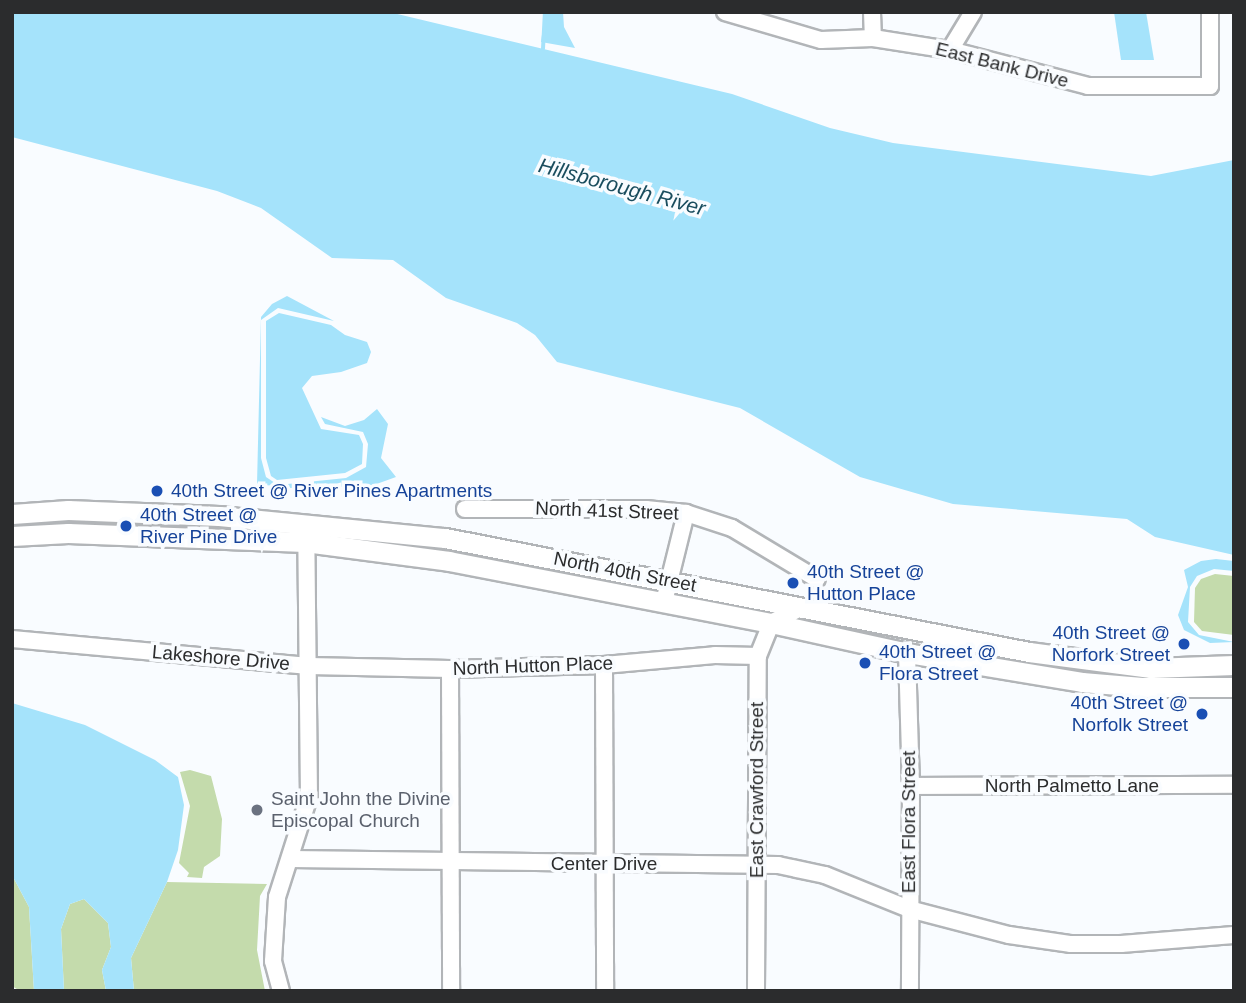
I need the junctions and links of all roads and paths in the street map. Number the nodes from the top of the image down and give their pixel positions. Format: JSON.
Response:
{"nodes":[{"id":1,"x":725,"y":12,"type":"edge"},
{"id":2,"x":872,"y":12,"type":"edge"},
{"id":3,"x":973,"y":12,"type":"edge"},
{"id":4,"x":1210,"y":12,"type":"edge"},
{"id":5,"x":873,"y":38,"type":"junction"},
{"id":6,"x":950,"y":50,"type":"junction"},
{"id":7,"x":465,"y":509,"type":"dead end"},
{"id":8,"x":68,"y":510,"type":"junction"},
{"id":9,"x":686,"y":513,"type":"junction"},
{"id":10,"x":12,"y":514,"type":"edge"},
{"id":11,"x":68,"y":533,"type":"junction"},
{"id":12,"x":306,"y":533,"type":"junction"},
{"id":13,"x":12,"y":536,"type":"edge"},
{"id":14,"x":817,"y":579,"type":"dead end"},
{"id":15,"x":671,"y":580,"type":"junction"},
{"id":16,"x":664,"y":603,"type":"junction"},
{"id":17,"x":798,"y":609,"type":"junction"},
{"id":18,"x":771,"y":623,"type":"junction"},
{"id":19,"x":12,"y":639,"type":"edge"},
{"id":20,"x":907,"y":653,"type":"junction"},
{"id":21,"x":758,"y":656,"type":"junction"},
{"id":22,"x":604,"y":665,"type":"junction"},
{"id":23,"x":1234,"y":665,"type":"edge"},
{"id":24,"x":309,"y":666,"type":"junction"},
{"id":25,"x":450,"y":669,"type":"junction"},
{"id":26,"x":1234,"y":688,"type":"edge"},
{"id":27,"x":1234,"y":785,"type":"edge"},
{"id":28,"x":911,"y":786,"type":"junction"},
{"id":29,"x":292,"y":859,"type":"junction"},
{"id":30,"x":451,"y":863,"type":"junction"},
{"id":31,"x":605,"y":864,"type":"junction"},
{"id":32,"x":756,"y":864,"type":"junction"},
{"id":33,"x":909,"y":909,"type":"junction"},
{"id":34,"x":1234,"y":935,"type":"edge"},
{"id":35,"x":281,"y":991,"type":"edge"},
{"id":36,"x":451,"y":991,"type":"edge"},
{"id":37,"x":605,"y":991,"type":"edge"},
{"id":38,"x":756,"y":991,"type":"edge"},
{"id":39,"x":910,"y":991,"type":"edge"}],
"edges":[{"from":1,"to":5,"type":"street","name":"East Bank Drive"},
{"from":2,"to":5,"type":"street"},
{"from":3,"to":6,"type":"street"},
{"from":4,"to":6,"type":"street","name":"East Bank Drive"},
{"from":5,"to":6,"type":"street","name":"East Bank Drive"},
{"from":7,"to":9,"type":"street","name":"North 41st Street"},
{"from":8,"to":10,"type":"main road","name":"North 40th Street"},
{"from":8,"to":11,"type":"main road"},
{"from":8,"to":12,"type":"main road","name":"North 40th Street"},
{"from":9,"to":14,"type":"street","name":"North 41st Street"},
{"from":9,"to":15,"type":"street"},
{"from":11,"to":12,"type":"main road","name":"North 40th Street"},
{"from":11,"to":13,"type":"main road","name":"North 40th Street"},
{"from":12,"to":15,"type":"main road","name":"North 40th Street"},
{"from":12,"to":16,"type":"main road","name":"North 40th Street"},
{"from":12,"to":24,"type":"street"},
{"from":15,"to":16,"type":"street"},
{"from":15,"to":17,"type":"main road","name":"North 40th Street"},
{"from":16,"to":18,"type":"main road","name":"North 40th Street"},
{"from":17,"to":18,"type":"street"},
{"from":17,"to":23,"type":"main road","name":"North 40th Street"},
{"from":18,"to":20,"type":"main road","name":"North 40th Street"},
{"from":18,"to":21,"type":"street","name":"East Crawford Street"},
{"from":19,"to":24,"type":"street","name":"Lakeshore Drive"},
{"from":20,"to":26,"type":"main road","name":"North 40th Street"},
{"from":20,"to":28,"type":"street","name":"East Flora Street"},
{"from":21,"to":22,"type":"street","name":"North Hutton Place"},
{"from":21,"to":32,"type":"street","name":"East Crawford Street"},
{"from":22,"to":25,"type":"street","name":"North Hutton Place"},
{"from":22,"to":31,"type":"street"},
{"from":24,"to":25,"type":"street","name":"North Hutton Place"},
{"from":24,"to":29,"type":"street","name":"Lakeshore Drive"},
{"from":25,"to":30,"type":"street"},
{"from":27,"to":28,"type":"street","name":"North Palmetto Lane"},
{"from":28,"to":33,"type":"street","name":"East Flora Street"},
{"from":29,"to":30,"type":"street","name":"Center Drive"},
{"from":29,"to":35,"type":"street","name":"Lakeshore Drive"},
{"from":30,"to":31,"type":"street","name":"Center Drive"},
{"from":30,"to":36,"type":"street"},
{"from":31,"to":32,"type":"street","name":"Center Drive"},
{"from":31,"to":37,"type":"street"},
{"from":32,"to":33,"type":"street","name":"Center Drive"},
{"from":32,"to":38,"type":"street","name":"East Crawford Street"},
{"from":33,"to":34,"type":"street","name":"Center Drive"},
{"from":33,"to":39,"type":"street","name":"East Flora Street"}]}
